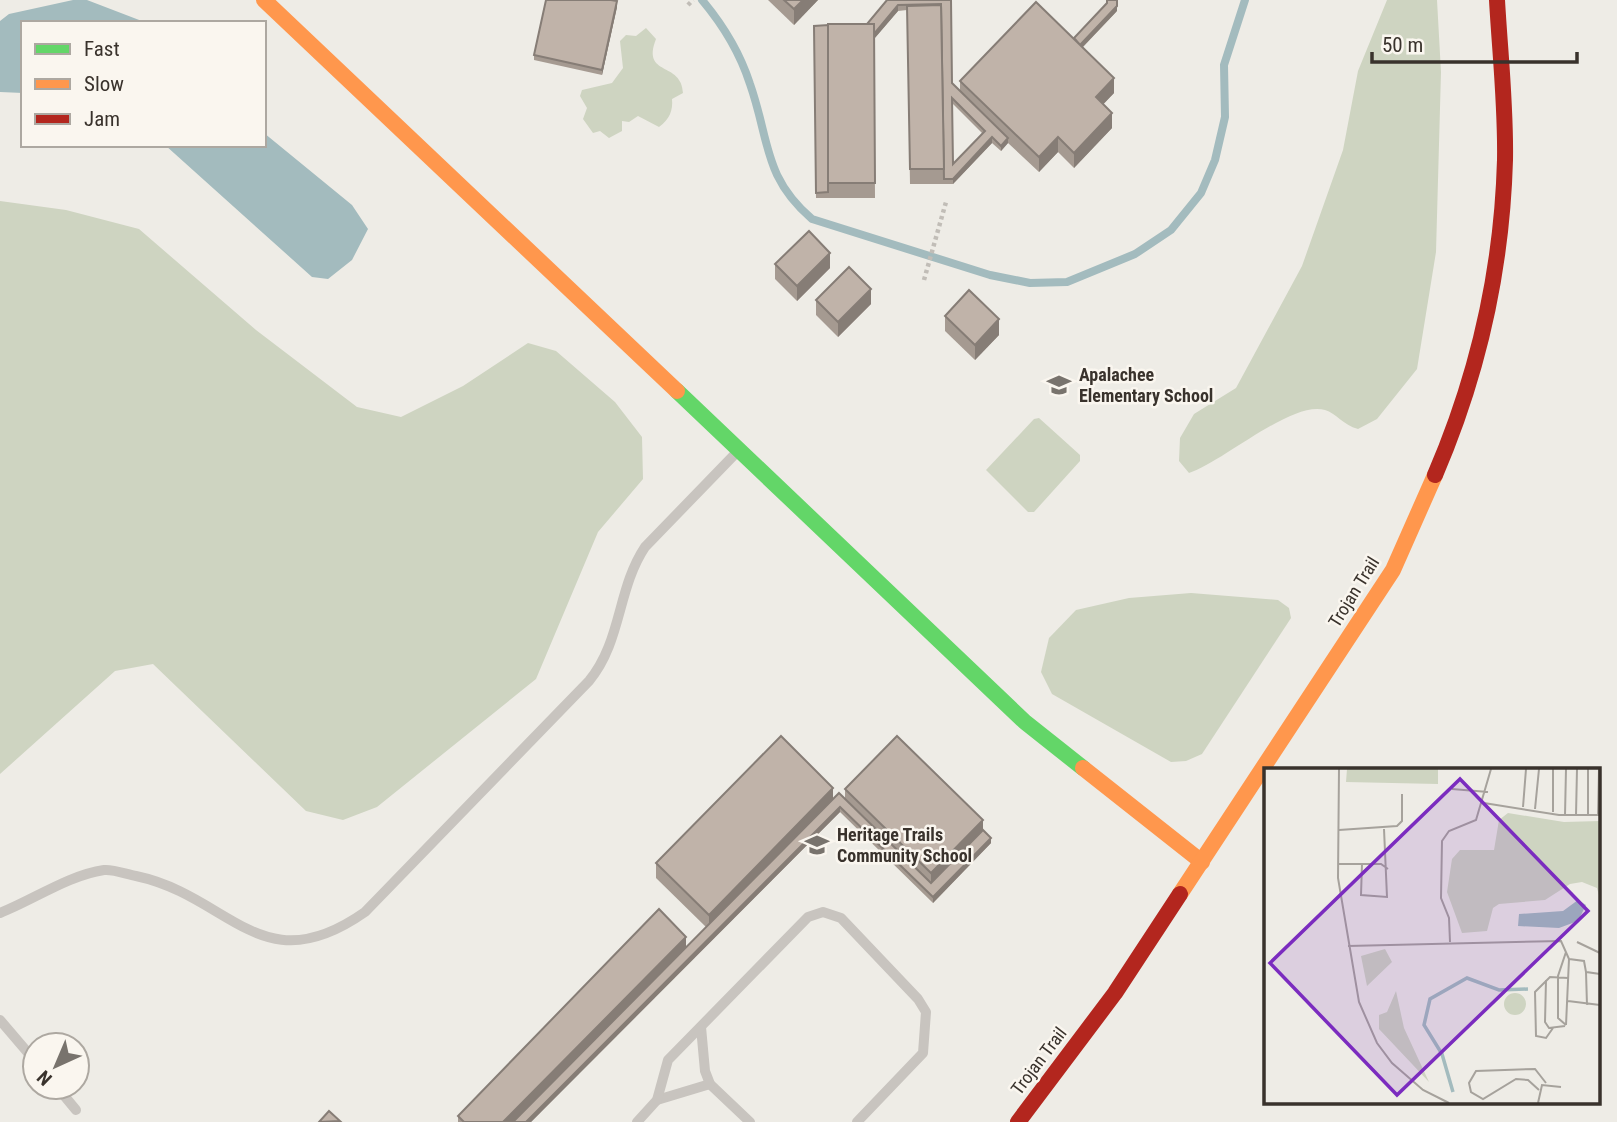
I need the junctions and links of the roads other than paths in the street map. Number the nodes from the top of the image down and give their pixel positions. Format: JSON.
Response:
{"nodes":[{"id":1,"x":264,"y":0,"type":"edge"},
{"id":2,"x":1497,"y":0,"type":"edge"},
{"id":3,"x":738,"y":451,"type":"junction"},
{"id":4,"x":1202,"y":862,"type":"junction"},
{"id":5,"x":0,"y":913,"type":"edge"},
{"id":6,"x":0,"y":1020,"type":"edge"},
{"id":7,"x":701,"y":1027,"type":"junction"},
{"id":8,"x":21,"y":1045,"type":"edge"},
{"id":9,"x":710,"y":1084,"type":"junction"},
{"id":10,"x":657,"y":1100,"type":"junction"},
{"id":11,"x":69,"y":1101,"type":"edge"},
{"id":12,"x":76,"y":1110,"type":"dead end"},
{"id":13,"x":637,"y":1122,"type":"edge"},
{"id":14,"x":750,"y":1122,"type":"edge"},
{"id":15,"x":857,"y":1122,"type":"edge"},
{"id":16,"x":1018,"y":1122,"type":"edge"}],
"edges":[{"from":1,"to":3,"type":"street"},
{"from":2,"to":4,"type":"street","name":"Trojan Trail"},
{"from":3,"to":4,"type":"street"},
{"from":3,"to":5,"type":"lane"},
{"from":4,"to":16,"type":"street","name":"Trojan Trail"},
{"from":6,"to":8,"type":"lane"},
{"from":7,"to":9,"type":"lane"},
{"from":7,"to":10,"type":"lane"},
{"from":7,"to":15,"type":"lane"},
{"from":9,"to":10,"type":"lane"},
{"from":9,"to":14,"type":"lane"},
{"from":10,"to":13,"type":"lane"},
{"from":11,"to":12,"type":"lane"}]}
